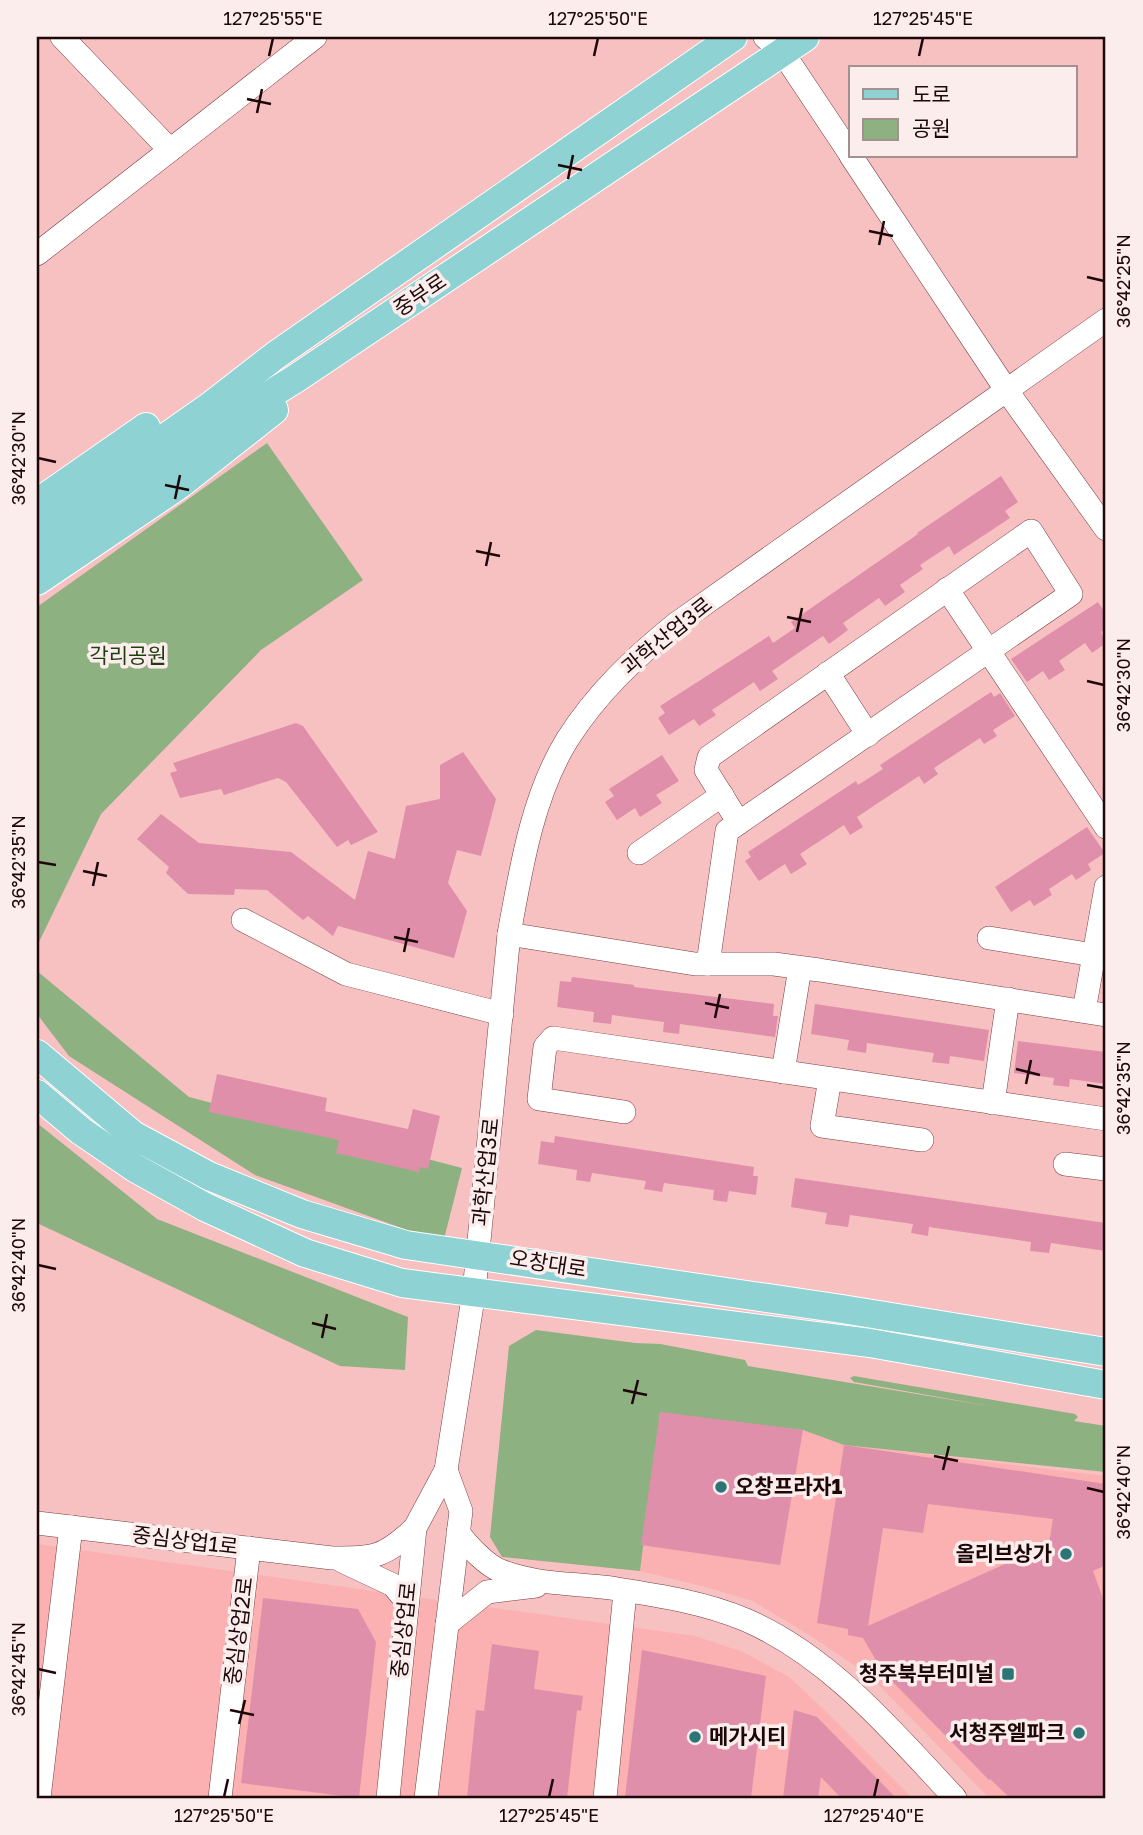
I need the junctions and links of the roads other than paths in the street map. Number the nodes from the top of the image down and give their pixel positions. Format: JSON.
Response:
{"nodes":[{"id":1,"x":62,"y":37,"type":"edge"},
{"id":2,"x":315,"y":37,"type":"edge"},
{"id":3,"x":733,"y":37,"type":"edge"},
{"id":4,"x":784,"y":42,"type":"edge"},
{"id":5,"x":170,"y":150,"type":"junction"},
{"id":6,"x":849,"y":152,"type":"edge"},
{"id":7,"x":853,"y":158,"type":"edge"},
{"id":8,"x":37,"y":254,"type":"edge"},
{"id":9,"x":1106,"y":320,"type":"edge"},
{"id":10,"x":276,"y":355,"type":"junction"},
{"id":11,"x":295,"y":379,"type":"junction"},
{"id":12,"x":1007,"y":391,"type":"junction"},
{"id":13,"x":37,"y":503,"type":"edge"},
{"id":14,"x":37,"y":528,"type":"edge"},
{"id":15,"x":1106,"y":529,"type":"edge"},
{"id":16,"x":37,"y":554,"type":"edge"},
{"id":17,"x":37,"y":581,"type":"edge"},
{"id":18,"x":947,"y":589,"type":"junction"},
{"id":19,"x":989,"y":653,"type":"junction"},
{"id":20,"x":828,"y":673,"type":"junction"},
{"id":21,"x":868,"y":735,"type":"junction"},
{"id":22,"x":722,"y":796,"type":"junction"},
{"id":23,"x":739,"y":823,"type":"junction"},
{"id":24,"x":1106,"y":827,"type":"edge"},
{"id":25,"x":639,"y":853,"type":"dead end"},
{"id":26,"x":1106,"y":887,"type":"edge"},
{"id":27,"x":243,"y":920,"type":"dead end"},
{"id":28,"x":509,"y":934,"type":"junction"},
{"id":29,"x":989,"y":937,"type":"dead end"},
{"id":30,"x":1100,"y":956,"type":"edge"},
{"id":31,"x":708,"y":964,"type":"junction"},
{"id":32,"x":800,"y":968,"type":"junction"},
{"id":33,"x":1008,"y":999,"type":"junction"},
{"id":34,"x":1095,"y":1013,"type":"edge"},
{"id":35,"x":502,"y":1014,"type":"junction"},
{"id":36,"x":37,"y":1054,"type":"edge"},
{"id":37,"x":783,"y":1072,"type":"junction"},
{"id":38,"x":830,"y":1079,"type":"junction"},
{"id":39,"x":37,"y":1094,"type":"edge"},
{"id":40,"x":993,"y":1103,"type":"junction"},
{"id":41,"x":624,"y":1112,"type":"dead end"},
{"id":42,"x":1106,"y":1119,"type":"edge"},
{"id":43,"x":922,"y":1140,"type":"dead end"},
{"id":44,"x":1065,"y":1164,"type":"dead end"},
{"id":45,"x":1106,"y":1169,"type":"edge"},
{"id":46,"x":478,"y":1254,"type":"junction"},
{"id":47,"x":474,"y":1292,"type":"junction"},
{"id":48,"x":1106,"y":1352,"type":"edge"},
{"id":49,"x":1106,"y":1385,"type":"edge"},
{"id":50,"x":446,"y":1470,"type":"junction"},
{"id":51,"x":37,"y":1523,"type":"edge"},
{"id":52,"x":71,"y":1527,"type":"junction"},
{"id":53,"x":415,"y":1528,"type":"junction"},
{"id":54,"x":458,"y":1532,"type":"junction"},
{"id":55,"x":249,"y":1548,"type":"junction"},
{"id":56,"x":332,"y":1558,"type":"junction"},
{"id":57,"x":557,"y":1584,"type":"junction"},
{"id":58,"x":625,"y":1592,"type":"junction"},
{"id":59,"x":407,"y":1602,"type":"junction"},
{"id":60,"x":447,"y":1624,"type":"junction"},
{"id":61,"x":39,"y":1798,"type":"edge"},
{"id":62,"x":220,"y":1798,"type":"edge"},
{"id":63,"x":387,"y":1798,"type":"edge"},
{"id":64,"x":426,"y":1798,"type":"edge"},
{"id":65,"x":605,"y":1798,"type":"edge"},
{"id":66,"x":955,"y":1798,"type":"edge"}],
"edges":[{"from":1,"to":5,"type":"street"},
{"from":2,"to":5,"type":"street"},
{"from":3,"to":10,"type":"main road","name":"중부로"},
{"from":4,"to":6,"type":"street"},
{"from":4,"to":11,"type":"main road","name":"중부로"},
{"from":5,"to":8,"type":"street"},
{"from":7,"to":12,"type":"street"},
{"from":9,"to":12,"type":"street","name":"과학산업3로"},
{"from":10,"to":13,"type":"main road"},
{"from":10,"to":14,"type":"main road","name":"중부로"},
{"from":11,"to":16,"type":"main road","name":"중부로"},
{"from":11,"to":17,"type":"main road"},
{"from":12,"to":15,"type":"street"},
{"from":12,"to":28,"type":"street","name":"과학산업3로"},
{"from":18,"to":19,"type":"street"},
{"from":18,"to":19,"type":"street"},
{"from":18,"to":20,"type":"street"},
{"from":19,"to":21,"type":"street"},
{"from":19,"to":24,"type":"street"},
{"from":20,"to":21,"type":"street"},
{"from":20,"to":22,"type":"street"},
{"from":21,"to":23,"type":"street"},
{"from":22,"to":23,"type":"street"},
{"from":22,"to":25,"type":"street"},
{"from":23,"to":31,"type":"street"},
{"from":26,"to":30,"type":"street"},
{"from":27,"to":35,"type":"street"},
{"from":28,"to":31,"type":"street"},
{"from":28,"to":35,"type":"street","name":"과학산업3로"},
{"from":29,"to":30,"type":"street"},
{"from":30,"to":34,"type":"street"},
{"from":31,"to":32,"type":"street"},
{"from":32,"to":33,"type":"street"},
{"from":32,"to":37,"type":"street"},
{"from":33,"to":34,"type":"street"},
{"from":33,"to":40,"type":"street"},
{"from":35,"to":46,"type":"street","name":"과학산업3로"},
{"from":36,"to":46,"type":"main road","name":"오창대로"},
{"from":37,"to":38,"type":"street"},
{"from":37,"to":41,"type":"street"},
{"from":38,"to":40,"type":"street"},
{"from":38,"to":43,"type":"street"},
{"from":39,"to":47,"type":"main road","name":"오창대로"},
{"from":40,"to":42,"type":"street"},
{"from":44,"to":45,"type":"street"},
{"from":46,"to":47,"type":"street","name":"과학산업3로"},
{"from":46,"to":48,"type":"main road","name":"오창대로"},
{"from":47,"to":49,"type":"main road","name":"오창대로"},
{"from":47,"to":50,"type":"street","name":"중심상업로"},
{"from":50,"to":53,"type":"street","name":"중심상업로"},
{"from":50,"to":54,"type":"street","name":"중심상업로"},
{"from":51,"to":52,"type":"street","name":"중심상업1로"},
{"from":52,"to":55,"type":"street","name":"중심상업1로"},
{"from":52,"to":61,"type":"street"},
{"from":53,"to":56,"type":"street"},
{"from":53,"to":59,"type":"street","name":"중심상업로"},
{"from":54,"to":57,"type":"street"},
{"from":54,"to":60,"type":"street","name":"중심상업로"},
{"from":55,"to":56,"type":"street","name":"중심상업1로"},
{"from":55,"to":62,"type":"street","name":"중심상업2로"},
{"from":56,"to":59,"type":"street"},
{"from":57,"to":58,"type":"street"},
{"from":57,"to":60,"type":"street"},
{"from":58,"to":65,"type":"street"},
{"from":58,"to":66,"type":"street"},
{"from":59,"to":63,"type":"street","name":"중심상업로"},
{"from":60,"to":64,"type":"street","name":"중심상업로"}]}
